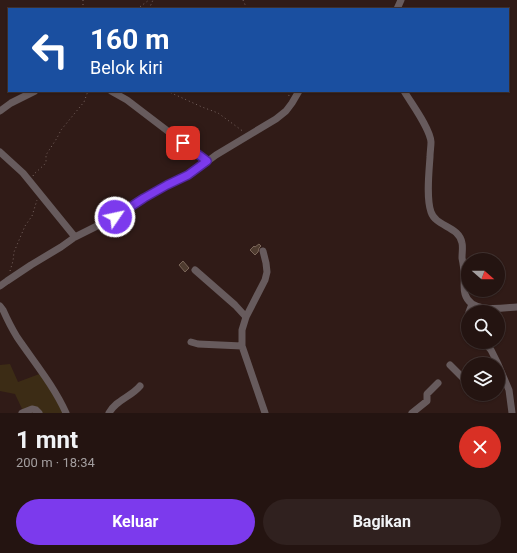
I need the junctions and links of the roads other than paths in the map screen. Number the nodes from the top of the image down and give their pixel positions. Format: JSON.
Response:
{"nodes":[{"id":1,"x":33,"y":92,"type":"edge"},
{"id":2,"x":113,"y":92,"type":"edge"},
{"id":3,"x":298,"y":92,"type":"edge"},
{"id":4,"x":405,"y":92,"type":"edge"},
{"id":5,"x":0,"y":111,"type":"edge"},
{"id":6,"x":0,"y":152,"type":"edge"},
{"id":7,"x":207,"y":161,"type":"junction"},
{"id":8,"x":75,"y":237,"type":"junction"},
{"id":9,"x":263,"y":251,"type":"dead end"},
{"id":10,"x":195,"y":270,"type":"dead end"},
{"id":11,"x":0,"y":286,"type":"edge"},
{"id":12,"x":472,"y":304,"type":"joint"},
{"id":13,"x":0,"y":306,"type":"edge"},
{"id":14,"x":517,"y":307,"type":"edge"},
{"id":15,"x":246,"y":317,"type":"junction"},
{"id":16,"x":191,"y":342,"type":"dead end"},
{"id":17,"x":242,"y":346,"type":"junction"},
{"id":18,"x":450,"y":365,"type":"dead end"},
{"id":19,"x":461,"y":376,"type":"edge"},
{"id":20,"x":505,"y":382,"type":"edge"},
{"id":21,"x":438,"y":383,"type":"dead end"},
{"id":22,"x":140,"y":386,"type":"dead end"},
{"id":23,"x":22,"y":413,"type":"edge"},
{"id":24,"x":39,"y":413,"type":"edge"},
{"id":25,"x":66,"y":413,"type":"edge"},
{"id":26,"x":110,"y":413,"type":"edge"},
{"id":27,"x":265,"y":413,"type":"edge"},
{"id":28,"x":412,"y":413,"type":"edge"},
{"id":29,"x":512,"y":413,"type":"edge"}],
"edges":[{"from":1,"to":5,"type":"street"},
{"from":2,"to":7,"type":"street"},
{"from":3,"to":7,"type":"street"},
{"from":4,"to":12,"type":"street"},
{"from":6,"to":8,"type":"street"},
{"from":7,"to":8,"type":"street"},
{"from":8,"to":11,"type":"street"},
{"from":9,"to":15,"type":"street"},
{"from":10,"to":15,"type":"street"},
{"from":12,"to":14,"type":"street"},
{"from":13,"to":25,"type":"street"},
{"from":15,"to":17,"type":"street"},
{"from":16,"to":17,"type":"street"},
{"from":17,"to":27,"type":"street"},
{"from":18,"to":19,"type":"street"},
{"from":20,"to":29,"type":"street"},
{"from":21,"to":28,"type":"street"},
{"from":22,"to":26,"type":"street"},
{"from":23,"to":24,"type":"street"}]}
